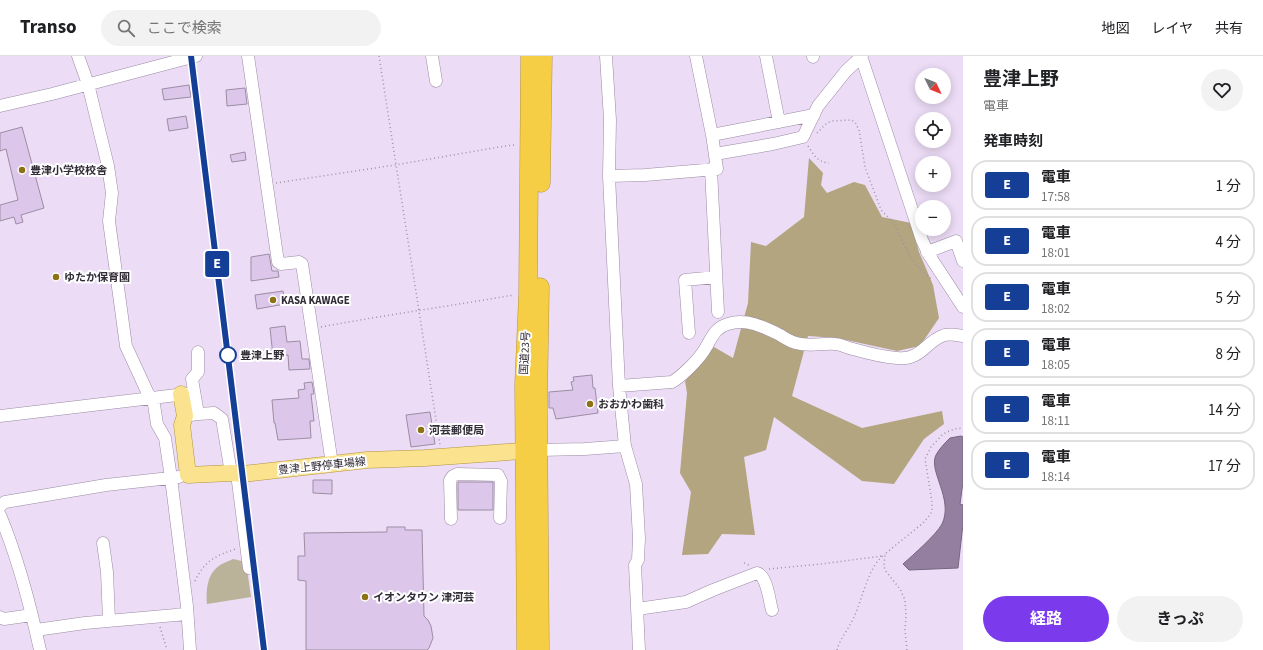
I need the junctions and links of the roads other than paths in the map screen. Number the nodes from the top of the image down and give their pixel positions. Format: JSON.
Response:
{"nodes":[{"id":1,"x":78,"y":56,"type":"edge"},
{"id":2,"x":196,"y":56,"type":"edge"},
{"id":3,"x":248,"y":56,"type":"edge"},
{"id":4,"x":432,"y":56,"type":"edge"},
{"id":5,"x":530,"y":56,"type":"edge"},
{"id":6,"x":543,"y":56,"type":"edge"},
{"id":7,"x":606,"y":56,"type":"edge"},
{"id":8,"x":696,"y":56,"type":"edge"},
{"id":9,"x":766,"y":56,"type":"edge"},
{"id":10,"x":861,"y":56,"type":"edge"},
{"id":11,"x":436,"y":81,"type":"dead end"},
{"id":12,"x":88,"y":84,"type":"junction"},
{"id":13,"x":0,"y":106,"type":"edge"},
{"id":14,"x":814,"y":115,"type":"junction"},
{"id":15,"x":779,"y":122,"type":"junction"},
{"id":16,"x":712,"y":135,"type":"junction"},
{"id":17,"x":715,"y":154,"type":"junction"},
{"id":18,"x":710,"y":169,"type":"junction"},
{"id":19,"x":610,"y":176,"type":"junction"},
{"id":20,"x":928,"y":252,"type":"junction"},
{"id":21,"x":963,"y":261,"type":"edge"},
{"id":22,"x":716,"y":277,"type":"junction"},
{"id":23,"x":963,"y":307,"type":"edge"},
{"id":24,"x":718,"y":312,"type":"dead end"},
{"id":25,"x":689,"y":333,"type":"dead end"},
{"id":26,"x":963,"y":336,"type":"edge"},
{"id":27,"x":198,"y":352,"type":"dead end"},
{"id":28,"x":620,"y":386,"type":"junction"},
{"id":29,"x":188,"y":393,"type":"junction"},
{"id":30,"x":151,"y":398,"type":"junction"},
{"id":31,"x":191,"y":415,"type":"junction"},
{"id":32,"x":0,"y":416,"type":"edge"},
{"id":33,"x":625,"y":446,"type":"junction"},
{"id":34,"x":531,"y":450,"type":"junction"},
{"id":35,"x":332,"y":464,"type":"junction"},
{"id":36,"x":234,"y":474,"type":"junction"},
{"id":37,"x":188,"y":475,"type":"junction"},
{"id":38,"x":171,"y":478,"type":"junction"},
{"id":39,"x":0,"y":506,"type":"edge"},
{"id":40,"x":0,"y":515,"type":"edge"},
{"id":41,"x":500,"y":518,"type":"dead end"},
{"id":42,"x":451,"y":519,"type":"dead end"},
{"id":43,"x":103,"y":543,"type":"dead end"},
{"id":44,"x":249,"y":568,"type":"dead end"},
{"id":45,"x":637,"y":609,"type":"junction"},
{"id":46,"x":772,"y":610,"type":"dead end"},
{"id":47,"x":187,"y":614,"type":"junction"},
{"id":48,"x":32,"y":615,"type":"junction"},
{"id":49,"x":0,"y":617,"type":"edge"},
{"id":50,"x":109,"y":620,"type":"junction"},
{"id":51,"x":36,"y":630,"type":"junction"},
{"id":52,"x":192,"y":636,"type":"dead end"},
{"id":53,"x":40,"y":650,"type":"edge"},
{"id":54,"x":191,"y":650,"type":"edge"},
{"id":55,"x":526,"y":650,"type":"edge"},
{"id":56,"x":540,"y":650,"type":"edge"},
{"id":57,"x":639,"y":650,"type":"edge"}],
"edges":[{"from":1,"to":12,"type":"street"},
{"from":2,"to":12,"type":"street"},
{"from":3,"to":35,"type":"street"},
{"from":4,"to":11,"type":"street"},
{"from":5,"to":34,"type":"highway","name":"国道23号"},
{"from":6,"to":34,"type":"highway","name":"国道23号"},
{"from":7,"to":19,"type":"street"},
{"from":8,"to":16,"type":"street"},
{"from":9,"to":15,"type":"street"},
{"from":10,"to":14,"type":"street"},
{"from":10,"to":20,"type":"street"},
{"from":12,"to":13,"type":"street"},
{"from":12,"to":30,"type":"street"},
{"from":14,"to":15,"type":"street"},
{"from":14,"to":17,"type":"street"},
{"from":15,"to":16,"type":"street"},
{"from":16,"to":17,"type":"street"},
{"from":17,"to":18,"type":"street"},
{"from":18,"to":19,"type":"street"},
{"from":18,"to":22,"type":"street"},
{"from":19,"to":28,"type":"street"},
{"from":20,"to":21,"type":"street"},
{"from":20,"to":23,"type":"street"},
{"from":22,"to":24,"type":"street"},
{"from":22,"to":25,"type":"street"},
{"from":26,"to":28,"type":"street"},
{"from":27,"to":29,"type":"street"},
{"from":28,"to":33,"type":"street"},
{"from":29,"to":30,"type":"street"},
{"from":29,"to":31,"type":"main road"},
{"from":30,"to":32,"type":"street"},
{"from":30,"to":38,"type":"street"},
{"from":31,"to":36,"type":"street"},
{"from":31,"to":37,"type":"main road"},
{"from":33,"to":34,"type":"street"},
{"from":33,"to":45,"type":"street"},
{"from":34,"to":35,"type":"main road","name":"豊津上野停車場線"},
{"from":34,"to":55,"type":"highway","name":"国道23号"},
{"from":34,"to":56,"type":"highway","name":"国道23号"},
{"from":35,"to":36,"type":"main road","name":"豊津上野停車場線"},
{"from":36,"to":37,"type":"main road","name":"豊津上野停車場線"},
{"from":36,"to":44,"type":"street"},
{"from":37,"to":38,"type":"street"},
{"from":38,"to":39,"type":"street"},
{"from":38,"to":47,"type":"street"},
{"from":40,"to":48,"type":"street"},
{"from":41,"to":42,"type":"street"},
{"from":43,"to":50,"type":"street"},
{"from":45,"to":46,"type":"street"},
{"from":45,"to":57,"type":"street"},
{"from":47,"to":50,"type":"street"},
{"from":47,"to":54,"type":"street"},
{"from":48,"to":49,"type":"street"},
{"from":48,"to":51,"type":"street"},
{"from":50,"to":51,"type":"street"},
{"from":51,"to":53,"type":"street"},
{"from":52,"to":54,"type":"street"}]}
